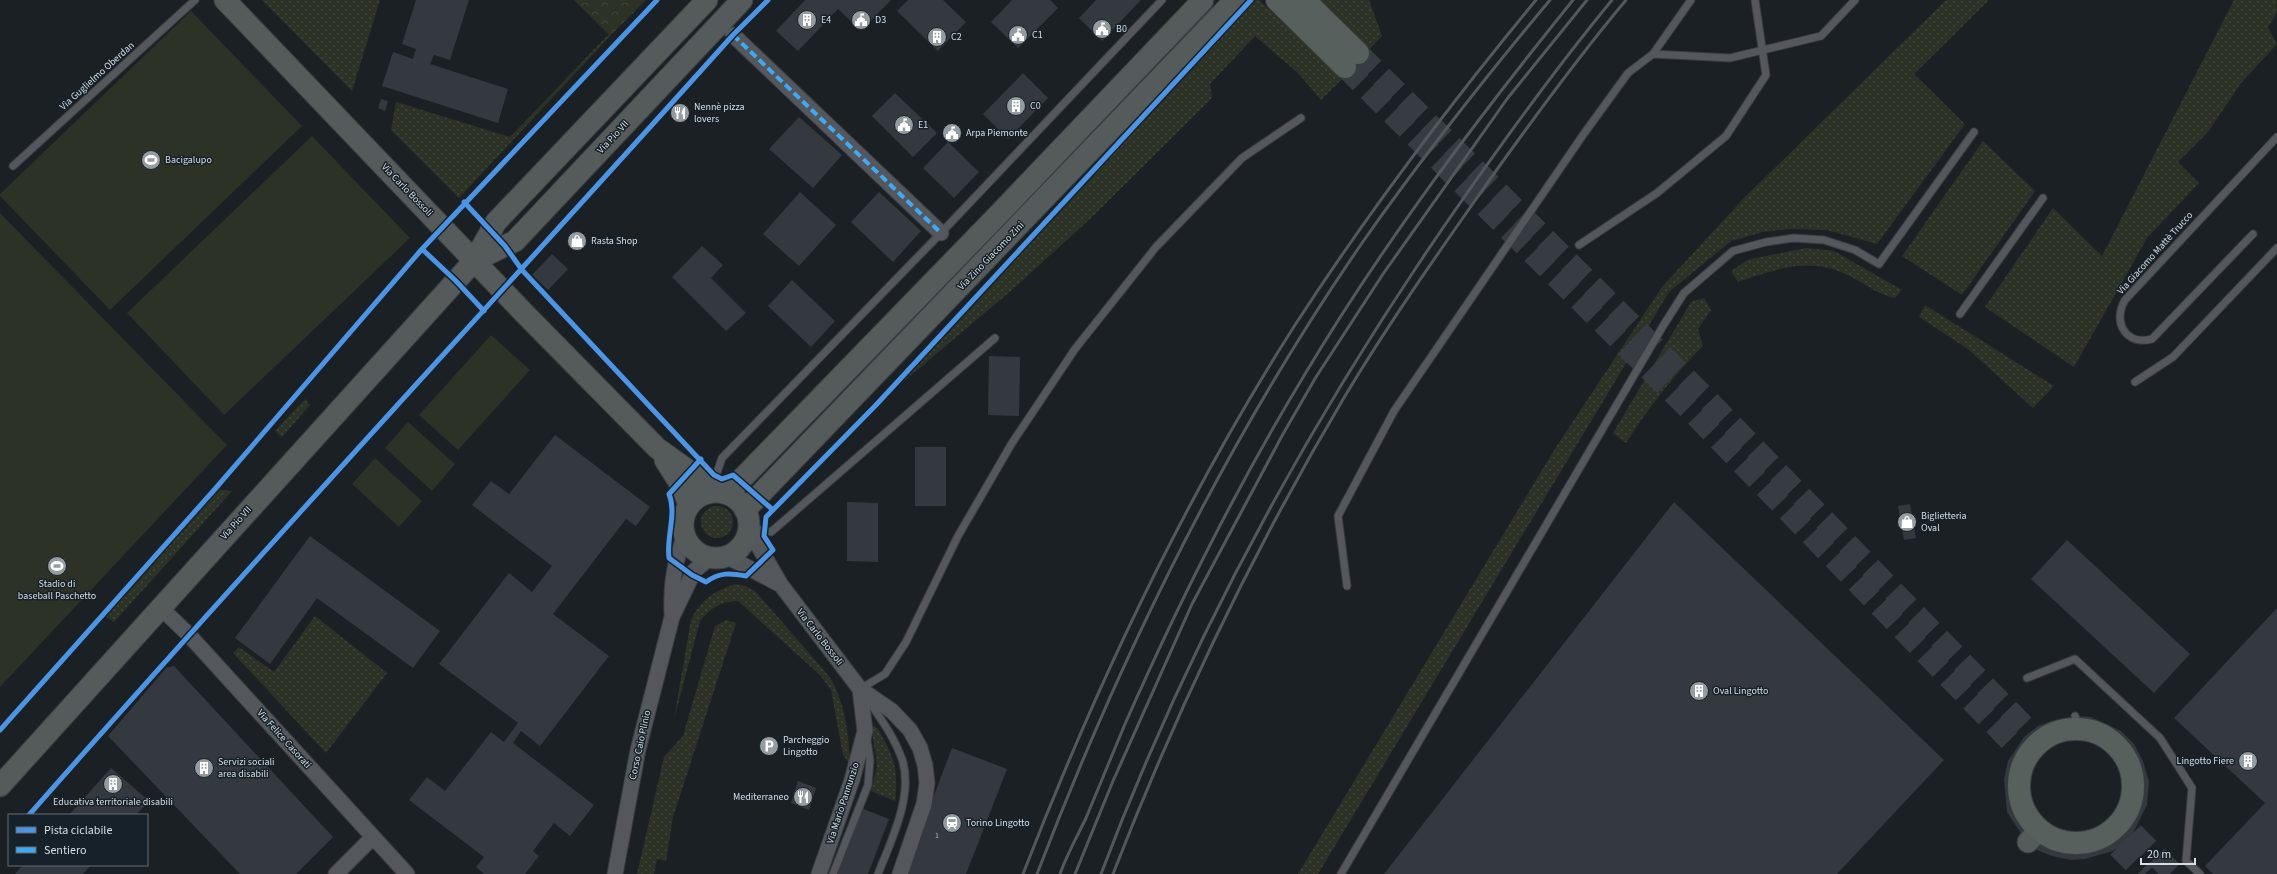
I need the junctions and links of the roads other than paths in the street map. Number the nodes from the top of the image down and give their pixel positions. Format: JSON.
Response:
{"nodes":[{"id":1,"x":196,"y":0,"type":"edge"},
{"id":2,"x":225,"y":0,"type":"edge"},
{"id":3,"x":707,"y":0,"type":"edge"},
{"id":4,"x":742,"y":0,"type":"edge"},
{"id":5,"x":1162,"y":0,"type":"edge"},
{"id":6,"x":1203,"y":0,"type":"edge"},
{"id":7,"x":1235,"y":0,"type":"edge"},
{"id":8,"x":1277,"y":0,"type":"edge"},
{"id":9,"x":1304,"y":0,"type":"edge"},
{"id":10,"x":1691,"y":0,"type":"edge"},
{"id":11,"x":1755,"y":0,"type":"edge"},
{"id":12,"x":1855,"y":0,"type":"edge"},
{"id":13,"x":733,"y":35,"type":"dead end"},
{"id":14,"x":1762,"y":51,"type":"junction"},
{"id":15,"x":1653,"y":54,"type":"junction"},
{"id":16,"x":1301,"y":118,"type":"dead end"},
{"id":17,"x":1974,"y":132,"type":"dead end"},
{"id":18,"x":2277,"y":137,"type":"edge"},
{"id":19,"x":13,"y":166,"type":"dead end"},
{"id":20,"x":2043,"y":198,"type":"dead end"},
{"id":21,"x":941,"y":233,"type":"junction"},
{"id":22,"x":2253,"y":234,"type":"dead end"},
{"id":23,"x":1579,"y":245,"type":"dead end"},
{"id":24,"x":2277,"y":248,"type":"edge"},
{"id":25,"x":474,"y":261,"type":"junction"},
{"id":26,"x":1960,"y":314,"type":"dead end"},
{"id":27,"x":995,"y":338,"type":"dead end"},
{"id":28,"x":2135,"y":382,"type":"dead end"},
{"id":29,"x":657,"y":448,"type":"junction"},
{"id":30,"x":720,"y":493,"type":"junction"},
{"id":31,"x":689,"y":506,"type":"junction"},
{"id":32,"x":747,"y":519,"type":"junction"},
{"id":33,"x":685,"y":535,"type":"junction"},
{"id":34,"x":718,"y":556,"type":"junction"},
{"id":35,"x":781,"y":585,"type":"junction"},
{"id":36,"x":1347,"y":586,"type":"dead end"},
{"id":37,"x":160,"y":606,"type":"junction"},
{"id":38,"x":672,"y":617,"type":"junction"},
{"id":39,"x":2027,"y":678,"type":"dead end"},
{"id":40,"x":860,"y":689,"type":"junction"},
{"id":41,"x":865,"y":732,"type":"junction"},
{"id":42,"x":0,"y":786,"type":"edge"},
{"id":43,"x":2034,"y":836,"type":"joint"},
{"id":44,"x":373,"y":837,"type":"junction"},
{"id":45,"x":336,"y":874,"type":"edge"},
{"id":46,"x":407,"y":874,"type":"edge"},
{"id":47,"x":615,"y":874,"type":"edge"},
{"id":48,"x":819,"y":874,"type":"edge"},
{"id":49,"x":833,"y":874,"type":"edge"},
{"id":50,"x":878,"y":874,"type":"edge"},
{"id":51,"x":900,"y":874,"type":"edge"},
{"id":52,"x":1341,"y":874,"type":"edge"},
{"id":53,"x":2200,"y":874,"type":"edge"}],
"edges":[{"from":1,"to":19,"type":"lane","name":"Via Guglielmo Oberdan"},
{"from":2,"to":25,"type":"street","name":"Via Carlo Bossoli"},
{"from":3,"to":25,"type":"street","name":"Via Pio VII"},
{"from":4,"to":25,"type":"street","name":"Via Pio VII"},
{"from":5,"to":21,"type":"lane"},
{"from":6,"to":30,"type":"street"},
{"from":7,"to":32,"type":"street","name":"Via Zino Giacomo Zini"},
{"from":8,"to":9,"type":"main road"},
{"from":10,"to":15,"type":"lane"},
{"from":11,"to":14,"type":"lane"},
{"from":12,"to":14,"type":"lane"},
{"from":13,"to":21,"type":"street"},
{"from":14,"to":15,"type":"lane"},
{"from":14,"to":23,"type":"lane"},
{"from":15,"to":36,"type":"lane"},
{"from":16,"to":40,"type":"lane"},
{"from":17,"to":52,"type":"lane"},
{"from":18,"to":22,"type":"lane","name":"Via Giacomo Mattè Trucco"},
{"from":20,"to":26,"type":"lane"},
{"from":21,"to":30,"type":"lane"},
{"from":24,"to":28,"type":"lane"},
{"from":25,"to":29,"type":"street","name":"Via Carlo Bossoli"},
{"from":25,"to":37,"type":"street","name":"Via Pio VII"},
{"from":27,"to":32,"type":"lane"},
{"from":29,"to":30,"type":"street","name":"Via Carlo Bossoli"},
{"from":29,"to":31,"type":"street","name":"Via Carlo Bossoli"},
{"from":30,"to":31,"type":"street"},
{"from":30,"to":32,"type":"street"},
{"from":31,"to":33,"type":"street"},
{"from":32,"to":34,"type":"street"},
{"from":32,"to":35,"type":"street","name":"Via Carlo Bossoli"},
{"from":33,"to":34,"type":"street"},
{"from":33,"to":38,"type":"street","name":"Corso Caio Plinio"},
{"from":34,"to":35,"type":"street","name":"Via Carlo Bossoli"},
{"from":34,"to":38,"type":"street","name":"Corso Caio Plinio"},
{"from":35,"to":40,"type":"street","name":"Via Carlo Bossoli"},
{"from":37,"to":42,"type":"street","name":"Via Pio VII"},
{"from":37,"to":44,"type":"street","name":"Via Felice Casorati"},
{"from":38,"to":47,"type":"street","name":"Corso Caio Plinio"},
{"from":39,"to":53,"type":"lane"},
{"from":40,"to":41,"type":"street","name":"Via Mario Pannunzio"},
{"from":40,"to":50,"type":"lane"},
{"from":40,"to":51,"type":"street"},
{"from":41,"to":48,"type":"street","name":"Via Mario Pannunzio"},
{"from":41,"to":49,"type":"lane","name":"Via Mario Pannunzio"},
{"from":43,"to":43,"type":"main road"},
{"from":44,"to":45,"type":"street"},
{"from":44,"to":46,"type":"street","name":"Via Felice Casorati"}]}
